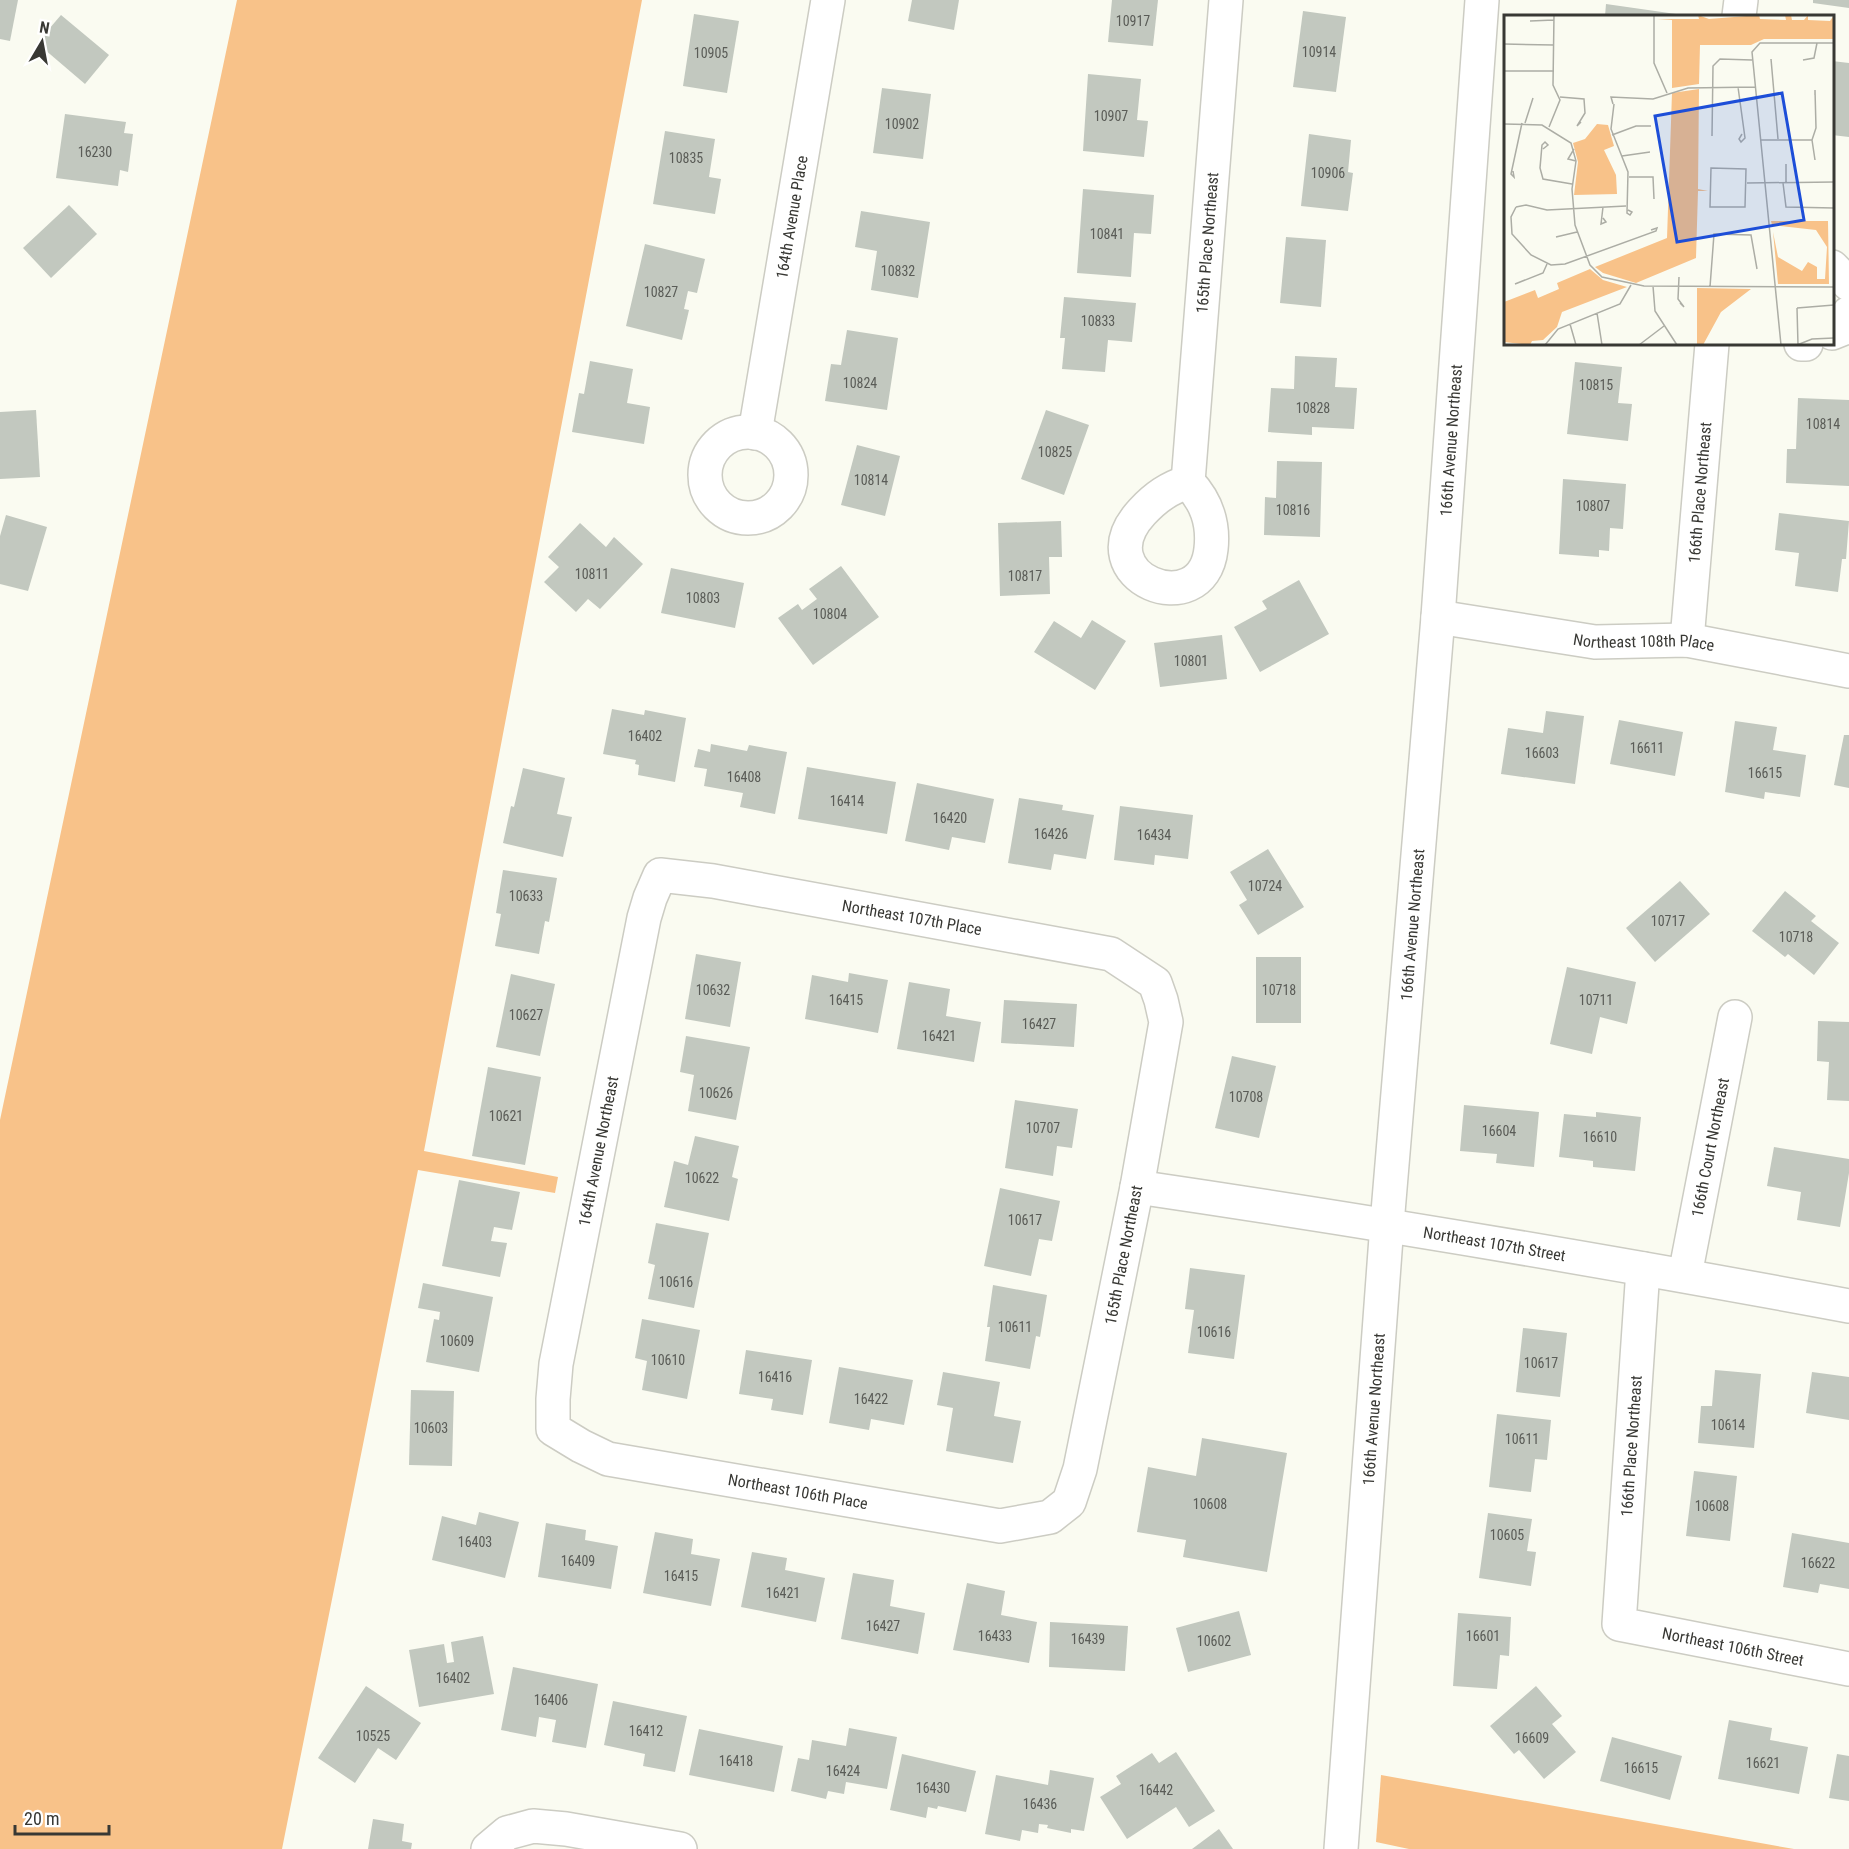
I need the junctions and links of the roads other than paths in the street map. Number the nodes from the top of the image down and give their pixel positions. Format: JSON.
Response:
{"nodes":[{"id":1,"x":828,"y":0,"type":"edge"},
{"id":2,"x":1226,"y":0,"type":"edge"},
{"id":3,"x":1482,"y":0,"type":"edge"},
{"id":4,"x":1741,"y":0,"type":"edge"},
{"id":5,"x":1739,"y":15,"type":"edge"},
{"id":6,"x":1834,"y":268,"type":"edge"},
{"id":7,"x":1849,"y":284,"type":"edge"},
{"id":8,"x":1849,"y":314,"type":"edge"},
{"id":9,"x":1834,"y":333,"type":"edge"},
{"id":10,"x":1712,"y":345,"type":"edge"},
{"id":11,"x":755,"y":433,"type":"dead end"},
{"id":12,"x":1188,"y":482,"type":"dead end"},
{"id":13,"x":1438,"y":617,"type":"junction"},
{"id":14,"x":1687,"y":640,"type":"junction"},
{"id":15,"x":1849,"y":671,"type":"edge"},
{"id":16,"x":660,"y":875,"type":"joint"},
{"id":17,"x":1155,"y":983,"type":"joint"},
{"id":18,"x":1735,"y":1017,"type":"dead end"},
{"id":19,"x":1137,"y":1187,"type":"junction"},
{"id":20,"x":1387,"y":1224,"type":"junction"},
{"id":21,"x":1643,"y":1269,"type":"junction"},
{"id":22,"x":1685,"y":1275,"type":"junction"},
{"id":23,"x":1849,"y":1306,"type":"edge"},
{"id":24,"x":553,"y":1429,"type":"joint"},
{"id":25,"x":1050,"y":1517,"type":"joint"},
{"id":26,"x":1619,"y":1624,"type":"joint"},
{"id":27,"x":1849,"y":1669,"type":"edge"},
{"id":28,"x":497,"y":1841,"type":"edge"},
{"id":29,"x":680,"y":1849,"type":"edge"},
{"id":30,"x":1341,"y":1849,"type":"edge"}],
"edges":[{"from":1,"to":11,"type":"street","name":"164th Avenue Place"},
{"from":2,"to":12,"type":"street","name":"165th Place Northeast"},
{"from":3,"to":13,"type":"street","name":"166th Avenue Northeast"},
{"from":4,"to":5,"type":"street"},
{"from":6,"to":7,"type":"street"},
{"from":8,"to":9,"type":"street"},
{"from":10,"to":14,"type":"street","name":"166th Place Northeast"},
{"from":13,"to":14,"type":"street","name":"Northeast 108th Place"},
{"from":13,"to":20,"type":"street","name":"166th Avenue Northeast"},
{"from":14,"to":15,"type":"street","name":"Northeast 108th Place"},
{"from":16,"to":17,"type":"street","name":"Northeast 107th Place"},
{"from":16,"to":24,"type":"street","name":"164th Avenue Northeast"},
{"from":17,"to":19,"type":"street","name":"165th Place Northeast"},
{"from":18,"to":22,"type":"street","name":"166th Court Northeast"},
{"from":19,"to":20,"type":"street","name":"Northeast 107th Street"},
{"from":19,"to":25,"type":"street","name":"165th Place Northeast"},
{"from":20,"to":21,"type":"street","name":"Northeast 107th Street"},
{"from":20,"to":30,"type":"street","name":"166th Avenue Northeast"},
{"from":21,"to":22,"type":"street","name":"Northeast 107th Street"},
{"from":21,"to":26,"type":"street","name":"166th Place Northeast"},
{"from":22,"to":23,"type":"street","name":"Northeast 107th Street"},
{"from":24,"to":25,"type":"street","name":"Northeast 106th Place"},
{"from":26,"to":27,"type":"street","name":"Northeast 106th Street"},
{"from":28,"to":29,"type":"street"}]}
